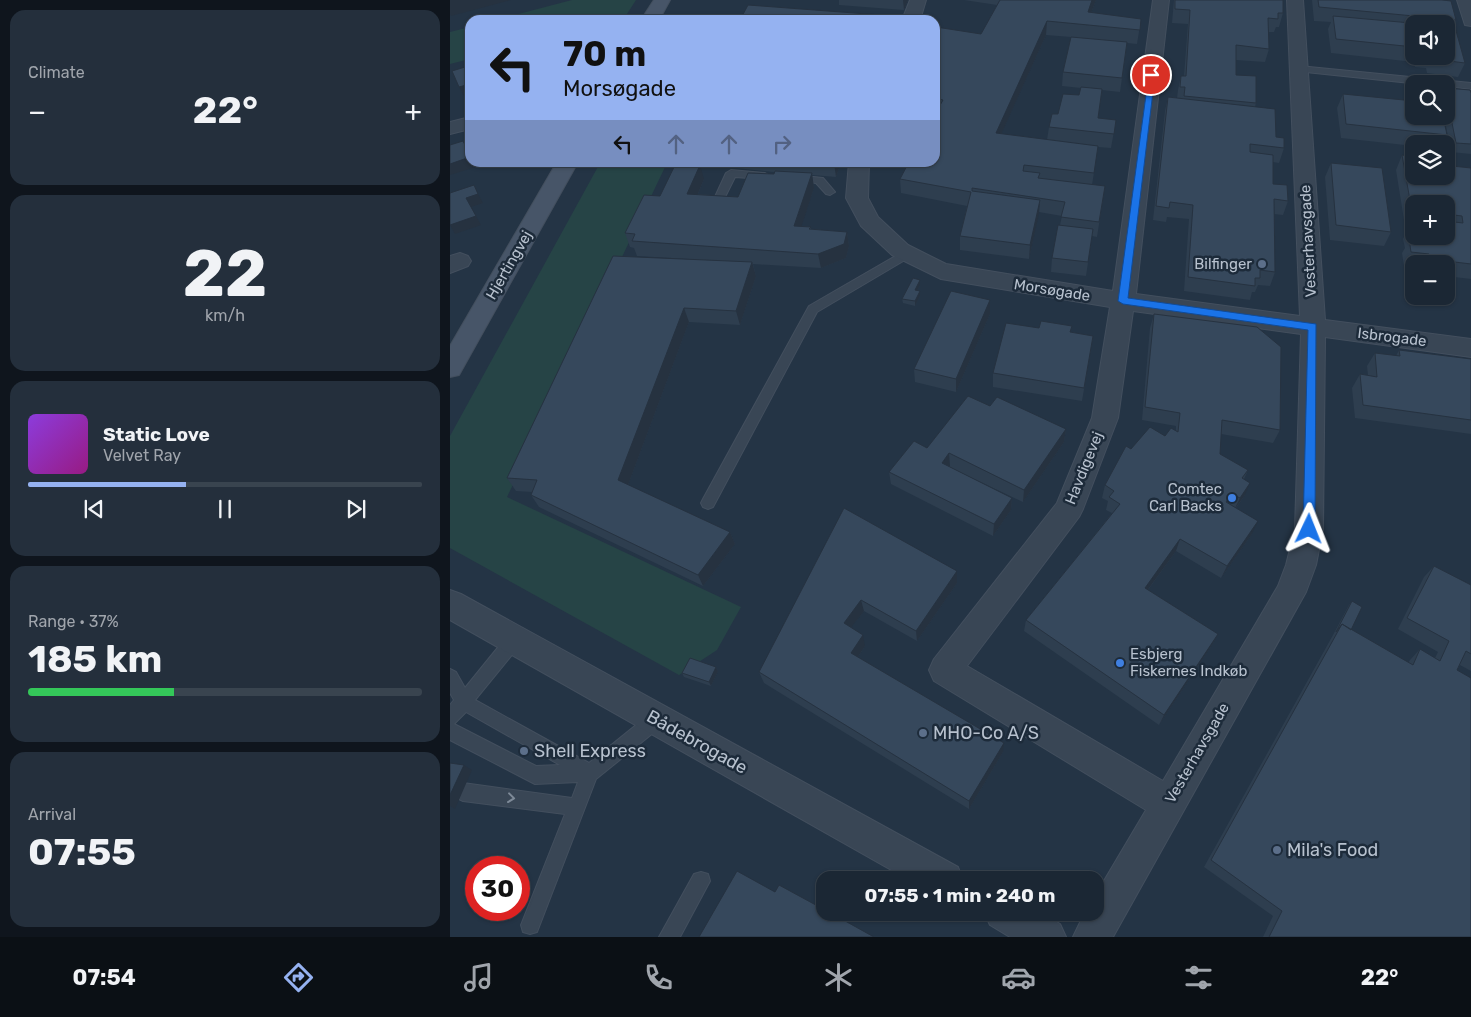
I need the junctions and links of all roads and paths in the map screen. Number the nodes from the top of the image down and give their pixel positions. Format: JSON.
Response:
{"nodes":[{"id":1,"x":662,"y":0,"type":"edge"},
{"id":2,"x":918,"y":0,"type":"edge"},
{"id":3,"x":1161,"y":0,"type":"edge"},
{"id":4,"x":1295,"y":0,"type":"edge"},
{"id":5,"x":1465,"y":0,"type":"edge"},
{"id":6,"x":653,"y":15,"type":"edge"},
{"id":7,"x":913,"y":15,"type":"edge"},
{"id":8,"x":1471,"y":21,"type":"edge"},
{"id":9,"x":1299,"y":69,"type":"junction"},
{"id":10,"x":1471,"y":86,"type":"edge"},
{"id":11,"x":465,"y":124,"type":"edge"},
{"id":12,"x":450,"y":128,"type":"edge"},
{"id":13,"x":565,"y":167,"type":"edge"},
{"id":14,"x":858,"y":167,"type":"edge"},
{"id":15,"x":830,"y":192,"type":"dead end"},
{"id":16,"x":719,"y":199,"type":"edge"},
{"id":17,"x":906,"y":254,"type":"junction"},
{"id":18,"x":1123,"y":301,"type":"junction"},
{"id":19,"x":1313,"y":327,"type":"junction"},
{"id":20,"x":1471,"y":348,"type":"edge"},
{"id":21,"x":450,"y":368,"type":"edge"},
{"id":22,"x":708,"y":503,"type":"dead end"},
{"id":23,"x":450,"y":604,"type":"edge"},
{"id":24,"x":514,"y":640,"type":"junction"},
{"id":25,"x":450,"y":677,"type":"edge"},
{"id":26,"x":464,"y":702,"type":"junction"},
{"id":27,"x":450,"y":718,"type":"edge"},
{"id":28,"x":657,"y":719,"type":"junction"},
{"id":29,"x":450,"y":731,"type":"edge"},
{"id":30,"x":590,"y":773,"type":"junction"},
{"id":31,"x":463,"y":792,"type":"dead end"},
{"id":32,"x":1168,"y":803,"type":"junction"},
{"id":33,"x":577,"y":807,"type":"junction"},
{"id":34,"x":929,"y":871,"type":"edge"},
{"id":35,"x":701,"y":881,"type":"dead end"},
{"id":36,"x":1019,"y":921,"type":"edge"},
{"id":37,"x":530,"y":925,"type":"dead end"},
{"id":38,"x":668,"y":937,"type":"edge"},
{"id":39,"x":1047,"y":937,"type":"edge"},
{"id":40,"x":1092,"y":937,"type":"edge"}],
"edges":[{"from":1,"to":6,"type":"main road"},
{"from":2,"to":7,"type":"street"},
{"from":3,"to":18,"type":"street","name":"Havdigevej"},
{"from":4,"to":9,"type":"street","name":"Vesterhavsgade"},
{"from":5,"to":8,"type":"street"},
{"from":9,"to":10,"type":"lane"},
{"from":9,"to":19,"type":"street","name":"Vesterhavsgade"},
{"from":11,"to":12,"type":"street"},
{"from":13,"to":21,"type":"main road","name":"Hjertingvej"},
{"from":14,"to":17,"type":"street","name":"Morsøgade"},
{"from":15,"to":16,"type":"lane"},
{"from":17,"to":18,"type":"street","name":"Morsøgade"},
{"from":17,"to":22,"type":"lane"},
{"from":18,"to":19,"type":"street","name":"Morsøgade"},
{"from":18,"to":32,"type":"street","name":"Havdigevej"},
{"from":19,"to":20,"type":"street","name":"Isbrogade"},
{"from":19,"to":32,"type":"street","name":"Vesterhavsgade"},
{"from":23,"to":24,"type":"street","name":"Bådebrogade"},
{"from":24,"to":26,"type":"lane"},
{"from":24,"to":28,"type":"street","name":"Bådebrogade"},
{"from":25,"to":26,"type":"lane"},
{"from":26,"to":27,"type":"lane"},
{"from":26,"to":30,"type":"lane"},
{"from":28,"to":30,"type":"lane"},
{"from":28,"to":34,"type":"street","name":"Bådebrogade"},
{"from":29,"to":30,"type":"lane"},
{"from":30,"to":33,"type":"lane"},
{"from":31,"to":33,"type":"lane","one_way":true},
{"from":32,"to":40,"type":"street","name":"Vesterhavsgade"},
{"from":33,"to":37,"type":"lane"},
{"from":35,"to":38,"type":"lane"},
{"from":36,"to":39,"type":"street"}]}
